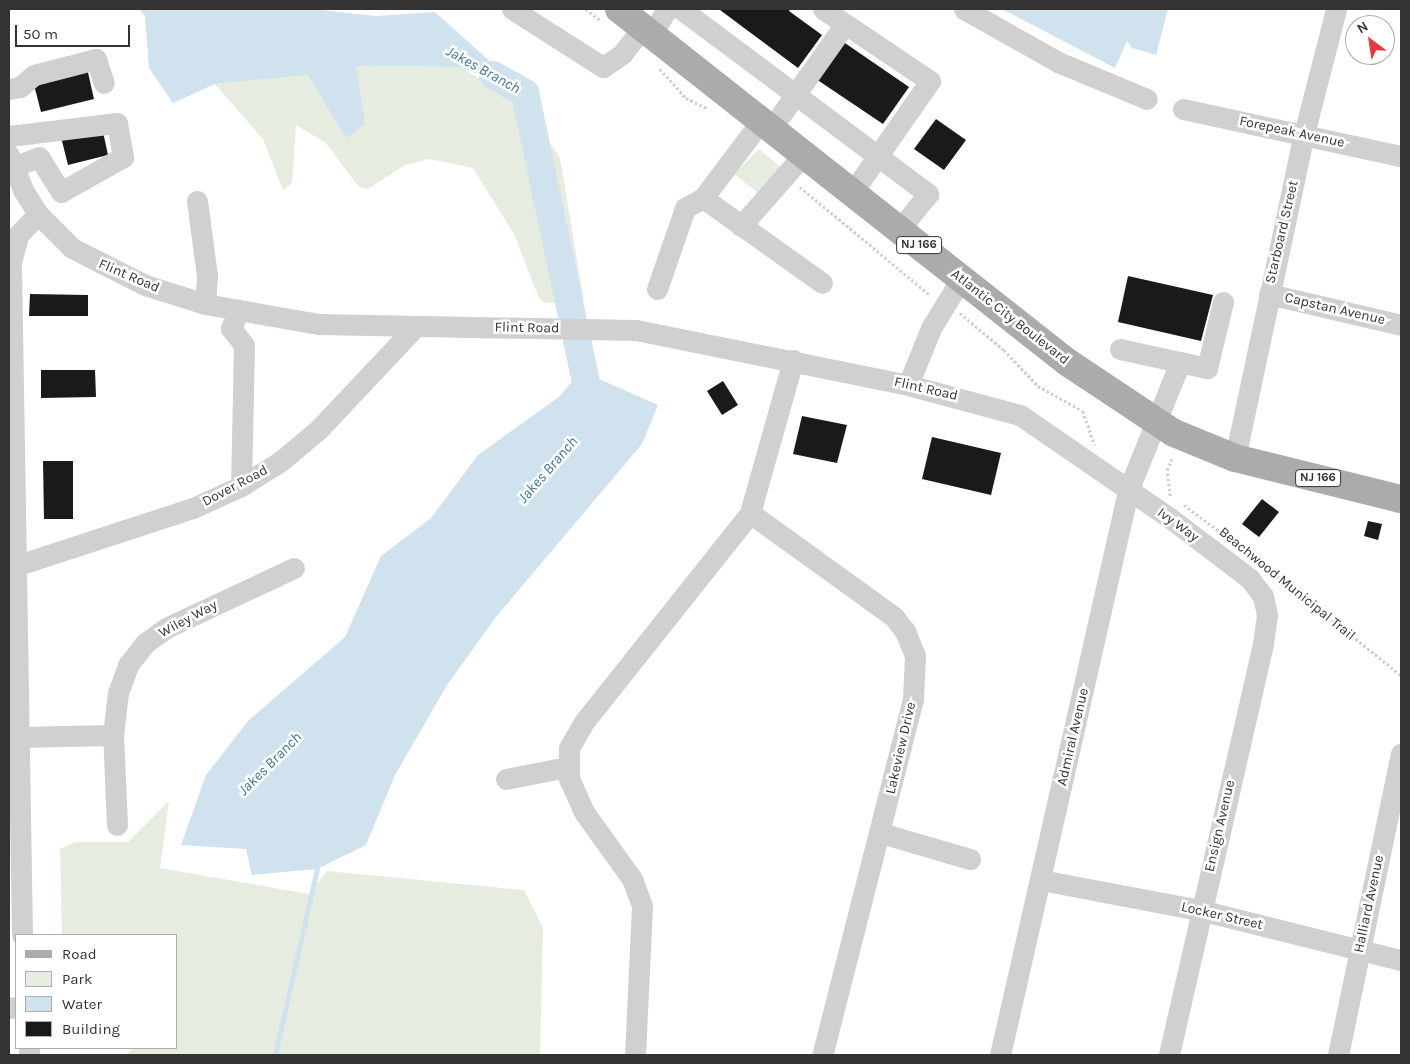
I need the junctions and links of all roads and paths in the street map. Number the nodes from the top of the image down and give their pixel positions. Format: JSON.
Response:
{"nodes":[{"id":1,"x":512,"y":9,"type":"edge"},
{"id":2,"x":619,"y":9,"type":"edge"},
{"id":3,"x":667,"y":9,"type":"edge"},
{"id":4,"x":681,"y":9,"type":"edge"},
{"id":5,"x":823,"y":9,"type":"edge"},
{"id":6,"x":964,"y":9,"type":"edge"},
{"id":7,"x":1336,"y":9,"type":"edge"},
{"id":8,"x":845,"y":24,"type":"junction"},
{"id":9,"x":648,"y":31,"type":"junction"},
{"id":10,"x":104,"y":83,"type":"dead end"},
{"id":11,"x":9,"y":89,"type":"edge"},
{"id":12,"x":794,"y":96,"type":"junction"},
{"id":13,"x":1147,"y":98,"type":"dead end"},
{"id":14,"x":1183,"y":109,"type":"dead end"},
{"id":15,"x":766,"y":125,"type":"junction"},
{"id":16,"x":30,"y":133,"type":"junction"},
{"id":17,"x":1304,"y":134,"type":"junction"},
{"id":18,"x":9,"y":136,"type":"edge"},
{"id":19,"x":804,"y":154,"type":"junction"},
{"id":20,"x":1401,"y":156,"type":"edge"},
{"id":21,"x":39,"y":157,"type":"junction"},
{"id":22,"x":878,"y":158,"type":"junction"},
{"id":23,"x":11,"y":161,"type":"edge"},
{"id":24,"x":852,"y":193,"type":"junction"},
{"id":25,"x":703,"y":198,"type":"junction"},
{"id":26,"x":196,"y":201,"type":"dead end"},
{"id":27,"x":38,"y":214,"type":"junction"},
{"id":28,"x":741,"y":226,"type":"junction"},
{"id":29,"x":899,"y":230,"type":"junction"},
{"id":30,"x":10,"y":264,"type":"edge"},
{"id":31,"x":961,"y":278,"type":"junction"},
{"id":32,"x":822,"y":283,"type":"dead end"},
{"id":33,"x":657,"y":289,"type":"dead end"},
{"id":34,"x":1268,"y":294,"type":"junction"},
{"id":35,"x":1223,"y":302,"type":"dead end"},
{"id":36,"x":205,"y":304,"type":"junction"},
{"id":37,"x":238,"y":313,"type":"junction"},
{"id":38,"x":1401,"y":324,"type":"edge"},
{"id":39,"x":415,"y":327,"type":"junction"},
{"id":40,"x":1120,"y":349,"type":"dead end"},
{"id":41,"x":793,"y":360,"type":"junction"},
{"id":42,"x":1180,"y":362,"type":"junction"},
{"id":43,"x":908,"y":385,"type":"junction"},
{"id":44,"x":1156,"y":421,"type":"junction"},
{"id":45,"x":1235,"y":458,"type":"junction"},
{"id":46,"x":1172,"y":459,"type":"dead end"},
{"id":47,"x":1086,"y":461,"type":"joint"},
{"id":48,"x":241,"y":486,"type":"junction"},
{"id":49,"x":1128,"y":491,"type":"junction"},
{"id":50,"x":1401,"y":499,"type":"edge"},
{"id":51,"x":1170,"y":508,"type":"junction"},
{"id":52,"x":750,"y":513,"type":"junction"},
{"id":53,"x":1237,"y":545,"type":"dead end"},
{"id":54,"x":1260,"y":563,"type":"dead end"},
{"id":55,"x":12,"y":567,"type":"edge"},
{"id":56,"x":294,"y":568,"type":"dead end"},
{"id":57,"x":1263,"y":596,"type":"joint"},
{"id":58,"x":1401,"y":669,"type":"edge"},
{"id":59,"x":1396,"y":671,"type":"junction"},
{"id":60,"x":1401,"y":675,"type":"edge"},
{"id":61,"x":113,"y":735,"type":"junction"},
{"id":62,"x":16,"y":737,"type":"junction"},
{"id":63,"x":1401,"y":754,"type":"edge"},
{"id":64,"x":567,"y":767,"type":"junction"},
{"id":65,"x":506,"y":779,"type":"dead end"},
{"id":66,"x":117,"y":826,"type":"dead end"},
{"id":67,"x":881,"y":833,"type":"junction"},
{"id":68,"x":970,"y":860,"type":"dead end"},
{"id":69,"x":1041,"y":880,"type":"junction"},
{"id":70,"x":1200,"y":910,"type":"junction"},
{"id":71,"x":22,"y":934,"type":"edge"},
{"id":72,"x":1360,"y":950,"type":"junction"},
{"id":73,"x":1401,"y":960,"type":"edge"},
{"id":74,"x":636,"y":1055,"type":"edge"},
{"id":75,"x":822,"y":1055,"type":"edge"},
{"id":76,"x":1000,"y":1055,"type":"edge"},
{"id":77,"x":1169,"y":1055,"type":"edge"},
{"id":78,"x":1338,"y":1055,"type":"edge"}],
"edges":[{"from":1,"to":9,"type":"street"},
{"from":2,"to":9,"type":"main road","name":"Atlantic City Boulevard","number":"NJ 166"},
{"from":3,"to":9,"type":"street"},
{"from":4,"to":12,"type":"street"},
{"from":5,"to":8,"type":"street"},
{"from":6,"to":13,"type":"street"},
{"from":7,"to":17,"type":"street","name":"Starboard Street"},
{"from":8,"to":12,"type":"street"},
{"from":8,"to":22,"type":"street"},
{"from":9,"to":15,"type":"main road","name":"Atlantic City Boulevard","number":"NJ 166"},
{"from":10,"to":11,"type":"street"},
{"from":12,"to":15,"type":"street"},
{"from":12,"to":22,"type":"street"},
{"from":14,"to":17,"type":"street","name":"Forepeak Avenue"},
{"from":15,"to":19,"type":"main road","name":"Atlantic City Boulevard","number":"NJ 166"},
{"from":15,"to":25,"type":"street"},
{"from":16,"to":18,"type":"street"},
{"from":16,"to":21,"type":"street"},
{"from":16,"to":21,"type":"street"},
{"from":17,"to":20,"type":"street","name":"Forepeak Avenue"},
{"from":17,"to":34,"type":"street","name":"Starboard Street"},
{"from":19,"to":24,"type":"main road","name":"Atlantic City Boulevard","number":"NJ 166"},
{"from":19,"to":28,"type":"street"},
{"from":21,"to":23,"type":"street"},
{"from":22,"to":24,"type":"street"},
{"from":22,"to":29,"type":"street"},
{"from":23,"to":27,"type":"street","name":"Flint Road"},
{"from":24,"to":29,"type":"main road","name":"Atlantic City Boulevard","number":"NJ 166"},
{"from":25,"to":28,"type":"street"},
{"from":25,"to":33,"type":"street"},
{"from":26,"to":36,"type":"street"},
{"from":27,"to":30,"type":"street"},
{"from":27,"to":36,"type":"street","name":"Flint Road"},
{"from":28,"to":32,"type":"street"},
{"from":29,"to":31,"type":"main road","name":"Atlantic City Boulevard","number":"NJ 166"},
{"from":30,"to":55,"type":"street"},
{"from":31,"to":43,"type":"street"},
{"from":31,"to":44,"type":"main road","name":"Atlantic City Boulevard","number":"NJ 166"},
{"from":34,"to":38,"type":"street","name":"Capstan Avenue"},
{"from":34,"to":45,"type":"street","name":"Starboard Street"},
{"from":35,"to":42,"type":"street"},
{"from":36,"to":37,"type":"street","name":"Flint Road"},
{"from":37,"to":39,"type":"street","name":"Flint Road"},
{"from":37,"to":48,"type":"street"},
{"from":39,"to":41,"type":"street","name":"Flint Road"},
{"from":39,"to":48,"type":"street","name":"Dover Road"},
{"from":40,"to":42,"type":"street"},
{"from":41,"to":43,"type":"street","name":"Flint Road"},
{"from":41,"to":52,"type":"street"},
{"from":42,"to":44,"type":"street","name":"Admiral Avenue"},
{"from":43,"to":47,"type":"street","name":"Flint Road"},
{"from":44,"to":45,"type":"main road","name":"Atlantic City Boulevard","number":"NJ 166"},
{"from":44,"to":49,"type":"street","name":"Admiral Avenue"},
{"from":45,"to":50,"type":"main road","name":"Atlantic City Boulevard","number":"NJ 166"},
{"from":46,"to":51,"type":"path"},
{"from":47,"to":49,"type":"street","name":"Ivy Way"},
{"from":48,"to":55,"type":"street","name":"Dover Road"},
{"from":49,"to":51,"type":"street","name":"Ivy Way"},
{"from":49,"to":69,"type":"street","name":"Admiral Avenue"},
{"from":51,"to":53,"type":"path","name":"Beachwood Municipal Trail"},
{"from":51,"to":57,"type":"street","name":"Ivy Way"},
{"from":52,"to":64,"type":"street"},
{"from":52,"to":67,"type":"street","name":"Lakeview Drive"},
{"from":54,"to":59,"type":"path","name":"Beachwood Municipal Trail"},
{"from":55,"to":62,"type":"street"},
{"from":56,"to":61,"type":"street","name":"Wiley Way"},
{"from":57,"to":70,"type":"street","name":"Ensign Avenue"},
{"from":58,"to":59,"type":"path"},
{"from":59,"to":60,"type":"path","name":"Beachwood Municipal Trail"},
{"from":61,"to":62,"type":"street"},
{"from":61,"to":66,"type":"street","name":"Wiley Way"},
{"from":62,"to":71,"type":"street"},
{"from":63,"to":72,"type":"street","name":"Halliard Avenue"},
{"from":64,"to":65,"type":"street"},
{"from":64,"to":74,"type":"street"},
{"from":67,"to":68,"type":"street"},
{"from":67,"to":75,"type":"street","name":"Lakeview Drive"},
{"from":69,"to":70,"type":"street","name":"Locker Street"},
{"from":69,"to":76,"type":"street","name":"Admiral Avenue"},
{"from":70,"to":72,"type":"street","name":"Locker Street"},
{"from":70,"to":77,"type":"street","name":"Ensign Avenue"},
{"from":72,"to":73,"type":"street","name":"Locker Street"},
{"from":72,"to":78,"type":"street","name":"Halliard Avenue"}]}
